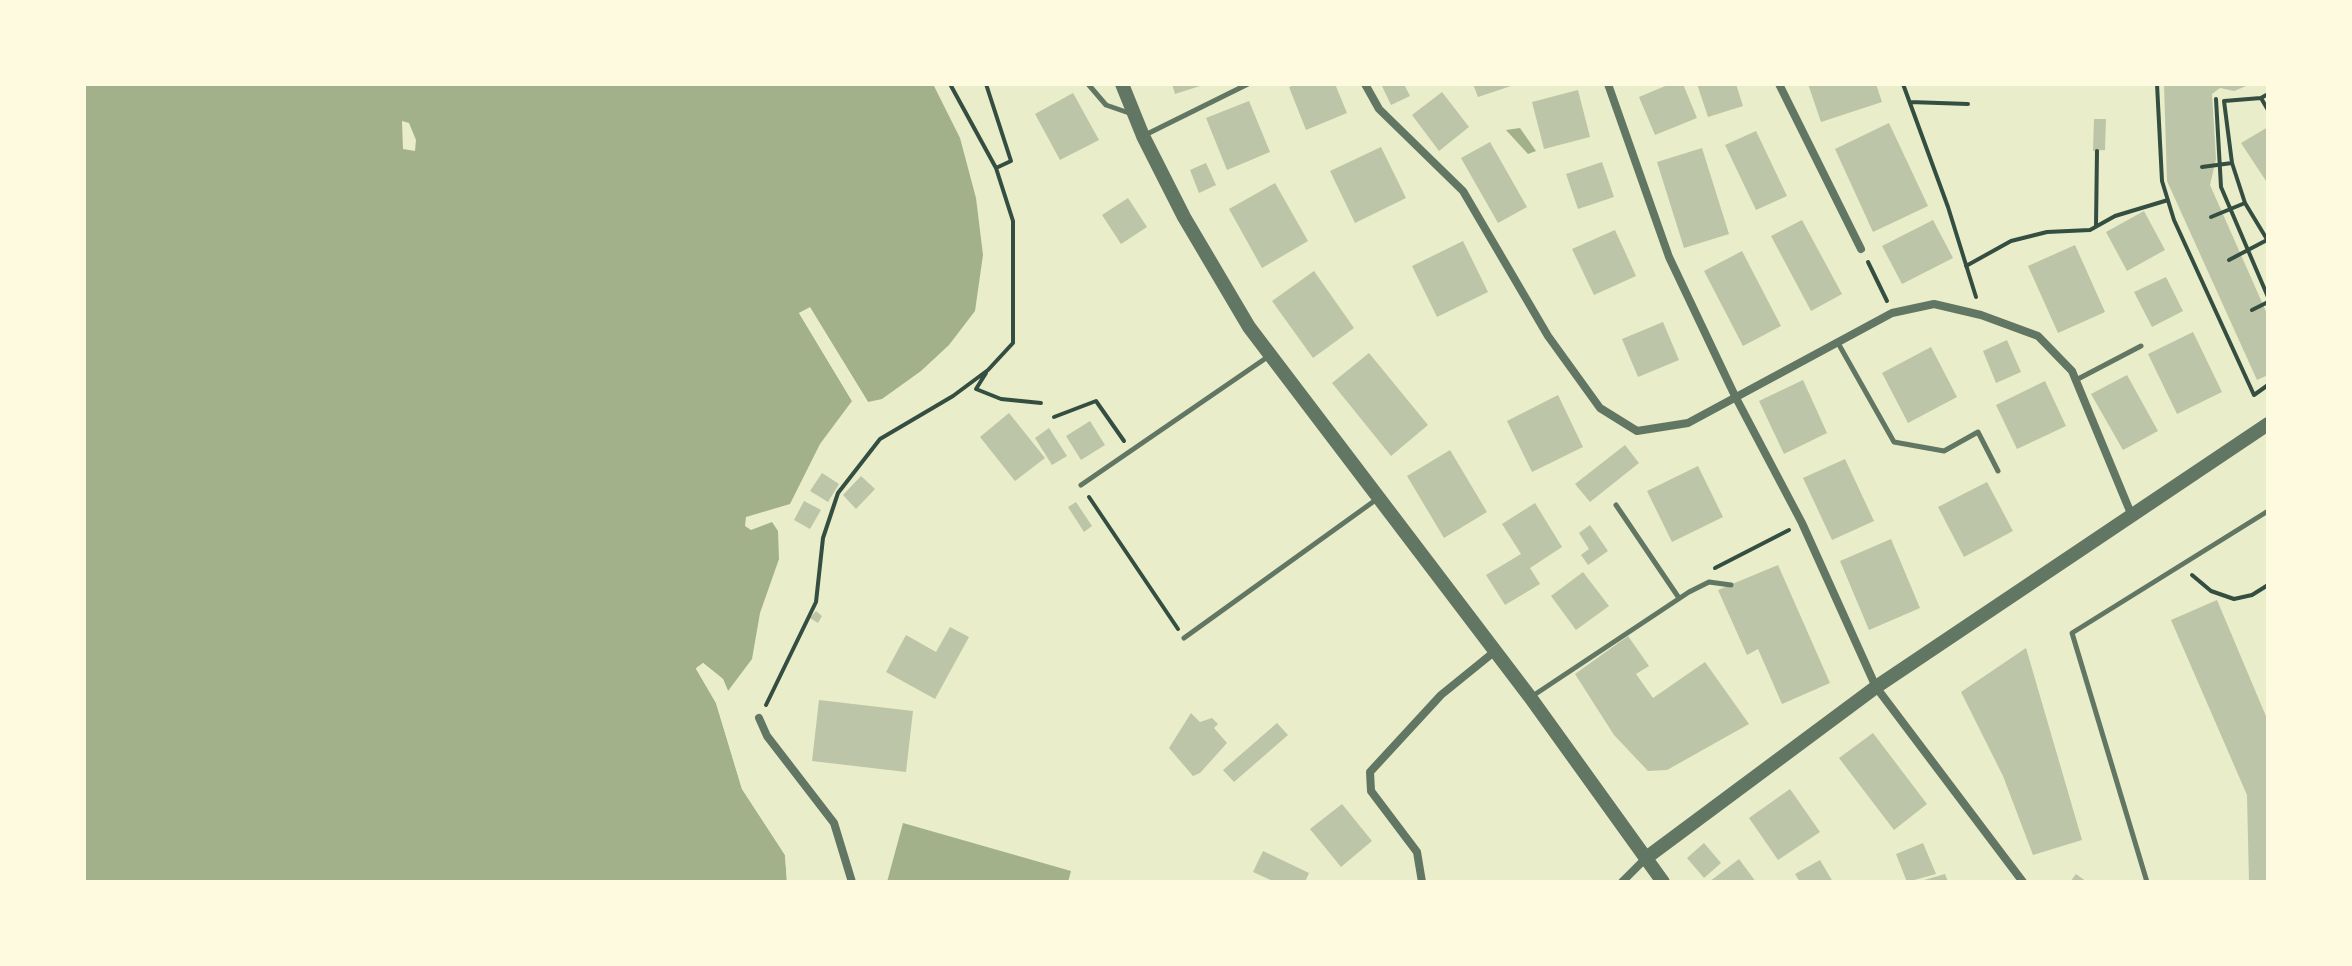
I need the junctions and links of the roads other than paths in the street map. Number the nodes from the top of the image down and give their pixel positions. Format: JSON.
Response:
{"nodes":[{"id":1,"x":1088,"y":84,"type":"edge"},
{"id":2,"x":1122,"y":84,"type":"edge"},
{"id":3,"x":1248,"y":84,"type":"edge"},
{"id":4,"x":1365,"y":84,"type":"edge"},
{"id":5,"x":1608,"y":84,"type":"edge"},
{"id":6,"x":1779,"y":84,"type":"edge"},
{"id":7,"x":1134,"y":115,"type":"junction"},
{"id":8,"x":1143,"y":136,"type":"junction"},
{"id":9,"x":1861,"y":249,"type":"road end"},
{"id":10,"x":1838,"y":342,"type":"junction"},
{"id":11,"x":2141,"y":346,"type":"dead end"},
{"id":12,"x":1270,"y":355,"type":"junction"},
{"id":13,"x":2075,"y":380,"type":"junction"},
{"id":14,"x":1735,"y":396,"type":"junction"},
{"id":15,"x":2268,"y":424,"type":"edge"},
{"id":16,"x":1998,"y":471,"type":"dead end"},
{"id":17,"x":1081,"y":485,"type":"road end"},
{"id":18,"x":1378,"y":498,"type":"junction"},
{"id":19,"x":1616,"y":505,"type":"dead end"},
{"id":20,"x":2268,"y":511,"type":"edge"},
{"id":21,"x":2132,"y":516,"type":"junction"},
{"id":22,"x":1731,"y":585,"type":"dead end"},
{"id":23,"x":1679,"y":598,"type":"junction"},
{"id":24,"x":1184,"y":638,"type":"road end"},
{"id":25,"x":1494,"y":652,"type":"junction"},
{"id":26,"x":1876,"y":687,"type":"junction"},
{"id":27,"x":1530,"y":697,"type":"junction"},
{"id":28,"x":759,"y":718,"type":"road end"},
{"id":29,"x":1646,"y":858,"type":"junction"},
{"id":30,"x":852,"y":882,"type":"edge"},
{"id":31,"x":1422,"y":882,"type":"edge"},
{"id":32,"x":1622,"y":882,"type":"edge"},
{"id":33,"x":1663,"y":882,"type":"edge"},
{"id":34,"x":2023,"y":882,"type":"edge"},
{"id":35,"x":2147,"y":882,"type":"edge"}],
"edges":[{"from":1,"to":7,"type":"lane"},
{"from":2,"to":7,"type":"street"},
{"from":3,"to":8,"type":"lane"},
{"from":4,"to":14,"type":"street"},
{"from":5,"to":14,"type":"street"},
{"from":6,"to":9,"type":"street"},
{"from":7,"to":8,"type":"street"},
{"from":8,"to":12,"type":"street"},
{"from":10,"to":13,"type":"street"},
{"from":10,"to":14,"type":"street"},
{"from":10,"to":16,"type":"lane"},
{"from":11,"to":13,"type":"lane"},
{"from":12,"to":17,"type":"lane"},
{"from":12,"to":18,"type":"street"},
{"from":13,"to":21,"type":"street"},
{"from":14,"to":26,"type":"street"},
{"from":15,"to":21,"type":"street"},
{"from":18,"to":24,"type":"lane"},
{"from":18,"to":25,"type":"street"},
{"from":19,"to":23,"type":"lane"},
{"from":20,"to":35,"type":"lane"},
{"from":21,"to":26,"type":"street"},
{"from":22,"to":23,"type":"lane"},
{"from":23,"to":27,"type":"lane"},
{"from":25,"to":27,"type":"street"},
{"from":25,"to":31,"type":"street"},
{"from":26,"to":29,"type":"street"},
{"from":26,"to":34,"type":"street"},
{"from":27,"to":29,"type":"street"},
{"from":28,"to":30,"type":"street"},
{"from":29,"to":32,"type":"street"},
{"from":29,"to":33,"type":"street"}]}
